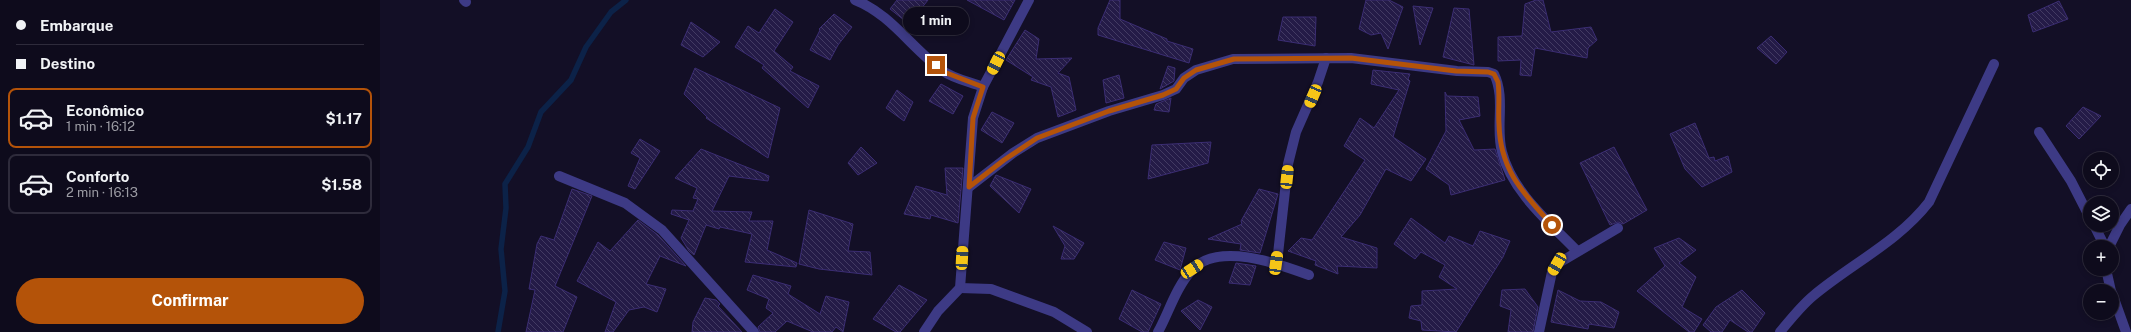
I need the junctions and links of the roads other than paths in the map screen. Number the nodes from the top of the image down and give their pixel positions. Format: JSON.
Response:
{"nodes":[{"id":1,"x":855,"y":0,"type":"edge"},
{"id":2,"x":1029,"y":0,"type":"edge"},
{"id":3,"x":1326,"y":58,"type":"junction"},
{"id":4,"x":1994,"y":64,"type":"dead end"},
{"id":5,"x":983,"y":87,"type":"junction"},
{"id":6,"x":2040,"y":132,"type":"dead end"},
{"id":7,"x":559,"y":176,"type":"dead end"},
{"id":8,"x":969,"y":187,"type":"junction"},
{"id":9,"x":2083,"y":204,"type":"edge"},
{"id":10,"x":2131,"y":209,"type":"edge"},
{"id":11,"x":1618,"y":228,"type":"dead end"},
{"id":12,"x":2112,"y":240,"type":"edge"},
{"id":13,"x":1577,"y":251,"type":"junction"},
{"id":14,"x":1276,"y":263,"type":"junction"},
{"id":15,"x":1309,"y":275,"type":"dead end"},
{"id":16,"x":960,"y":288,"type":"junction"},
{"id":17,"x":2119,"y":312,"type":"edge"},
{"id":18,"x":754,"y":332,"type":"edge"},
{"id":19,"x":924,"y":332,"type":"edge"},
{"id":20,"x":1087,"y":332,"type":"edge"},
{"id":21,"x":1158,"y":332,"type":"edge"},
{"id":22,"x":1539,"y":332,"type":"edge"},
{"id":23,"x":1780,"y":332,"type":"edge"},
{"id":24,"x":2126,"y":332,"type":"edge"}],
"edges":[{"from":1,"to":5,"type":"street"},
{"from":2,"to":5,"type":"street"},
{"from":3,"to":8,"type":"street"},
{"from":3,"to":13,"type":"street"},
{"from":3,"to":14,"type":"street"},
{"from":4,"to":23,"type":"street"},
{"from":5,"to":8,"type":"street"},
{"from":6,"to":9,"type":"street"},
{"from":7,"to":18,"type":"street"},
{"from":8,"to":16,"type":"street"},
{"from":10,"to":12,"type":"street"},
{"from":11,"to":13,"type":"street"},
{"from":13,"to":22,"type":"street"},
{"from":14,"to":15,"type":"street"},
{"from":14,"to":21,"type":"street"},
{"from":16,"to":19,"type":"street"},
{"from":16,"to":20,"type":"street"},
{"from":17,"to":24,"type":"street"}]}
